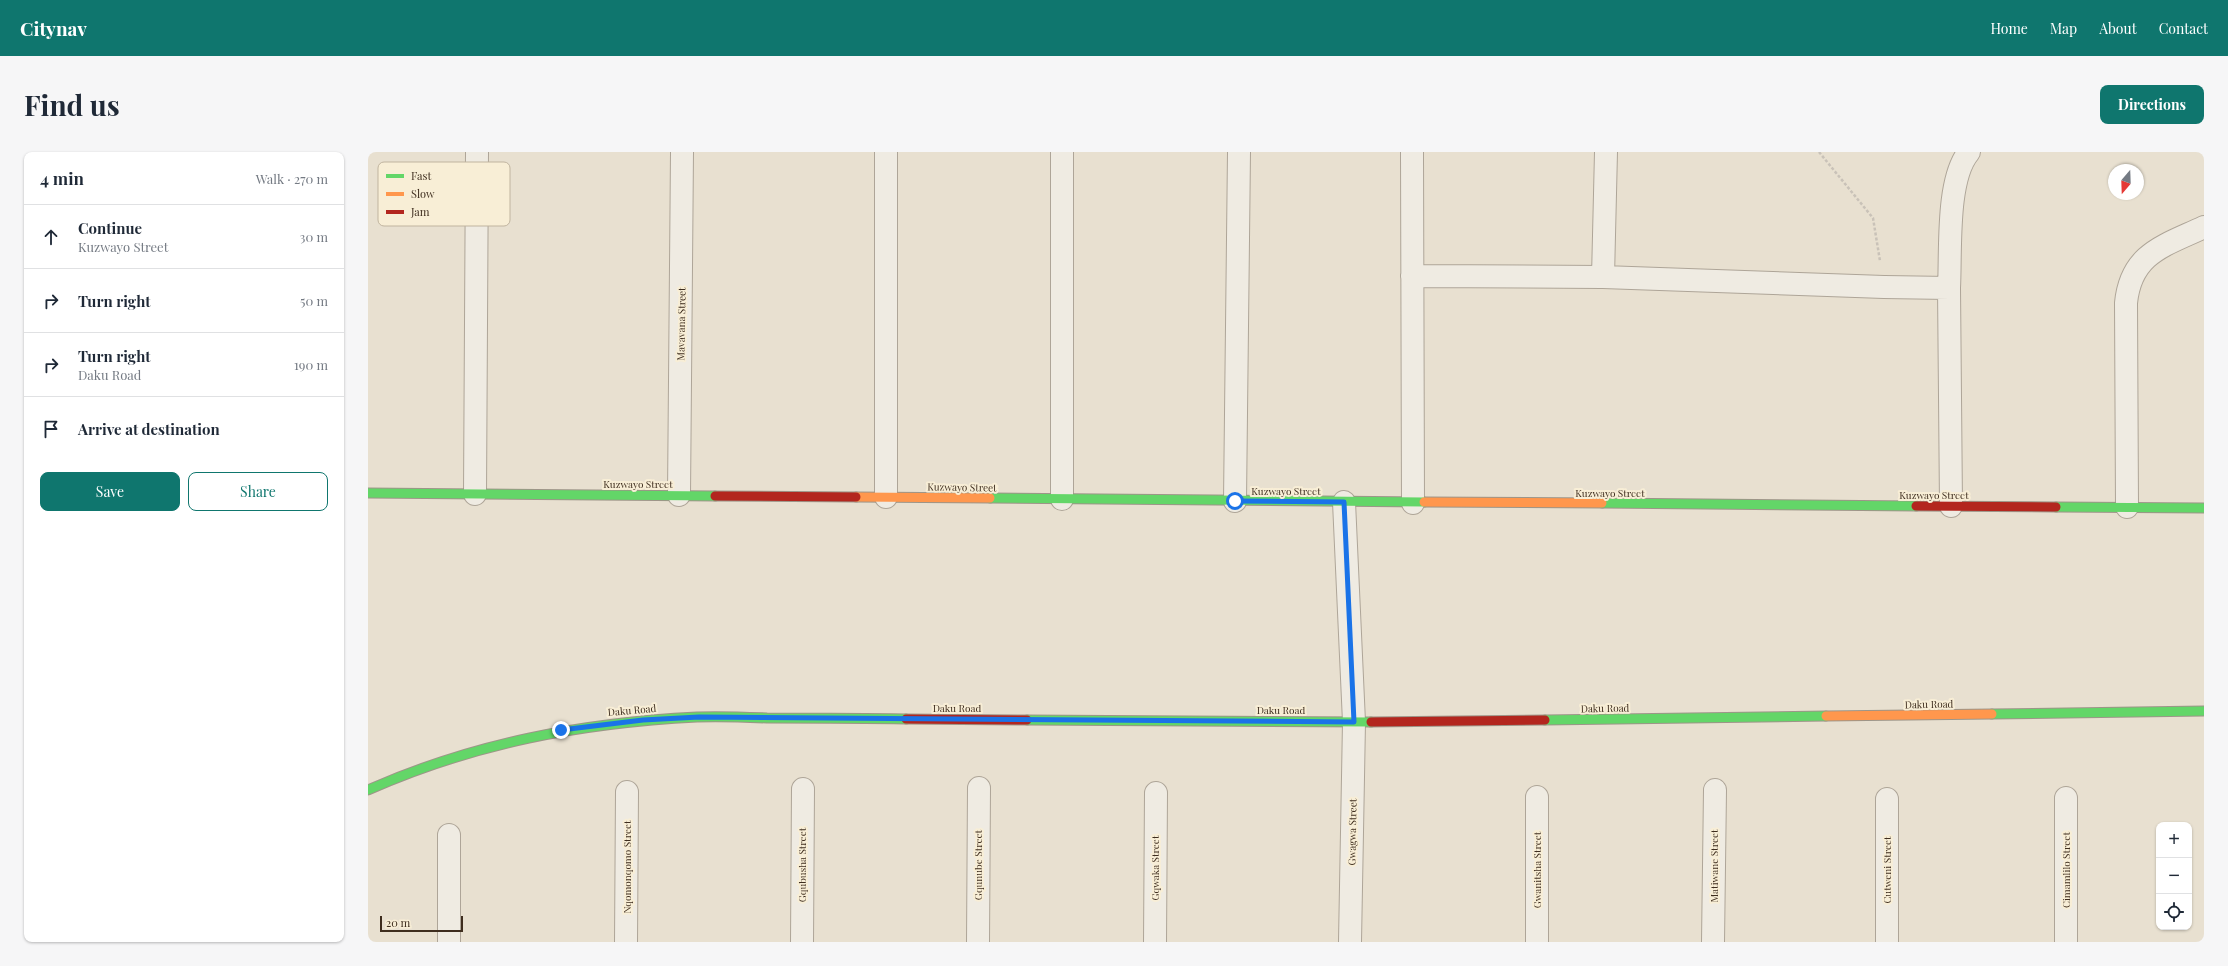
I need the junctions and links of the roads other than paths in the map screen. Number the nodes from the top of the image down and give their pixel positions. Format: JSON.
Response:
{"nodes":[{"id":1,"x":477,"y":152,"type":"edge"},
{"id":2,"x":682,"y":152,"type":"edge"},
{"id":3,"x":886,"y":152,"type":"edge"},
{"id":4,"x":1062,"y":152,"type":"edge"},
{"id":5,"x":1239,"y":152,"type":"edge"},
{"id":6,"x":1412,"y":152,"type":"edge"},
{"id":7,"x":1606,"y":152,"type":"edge"},
{"id":8,"x":1969,"y":152,"type":"edge"},
{"id":9,"x":477,"y":162,"type":"edge"},
{"id":10,"x":477,"y":226,"type":"edge"},
{"id":11,"x":2204,"y":227,"type":"edge"},
{"id":12,"x":1412,"y":276,"type":"junction"},
{"id":13,"x":1602,"y":277,"type":"junction"},
{"id":14,"x":1949,"y":288,"type":"junction"},
{"id":15,"x":368,"y":493,"type":"edge"},
{"id":16,"x":475,"y":494,"type":"junction"},
{"id":17,"x":679,"y":495,"type":"junction"},
{"id":18,"x":886,"y":498,"type":"junction"},
{"id":19,"x":1062,"y":500,"type":"junction"},
{"id":20,"x":1235,"y":501,"type":"junction"},
{"id":21,"x":1344,"y":502,"type":"junction"},
{"id":22,"x":1413,"y":503,"type":"junction"},
{"id":23,"x":1951,"y":506,"type":"junction"},
{"id":24,"x":2127,"y":507,"type":"junction"},
{"id":25,"x":2204,"y":508,"type":"edge"},
{"id":26,"x":2204,"y":711,"type":"edge"},
{"id":27,"x":1354,"y":722,"type":"junction"},
{"id":28,"x":979,"y":788,"type":"dead end"},
{"id":29,"x":803,"y":789,"type":"dead end"},
{"id":30,"x":368,"y":790,"type":"edge"},
{"id":31,"x":1714,"y":790,"type":"dead end"},
{"id":32,"x":627,"y":792,"type":"dead end"},
{"id":33,"x":1156,"y":793,"type":"dead end"},
{"id":34,"x":1537,"y":798,"type":"dead end"},
{"id":35,"x":2066,"y":798,"type":"dead end"},
{"id":36,"x":1887,"y":799,"type":"dead end"},
{"id":37,"x":449,"y":835,"type":"dead end"},
{"id":38,"x":449,"y":942,"type":"edge"},
{"id":39,"x":626,"y":942,"type":"edge"},
{"id":40,"x":802,"y":942,"type":"edge"},
{"id":41,"x":978,"y":942,"type":"edge"},
{"id":42,"x":1155,"y":942,"type":"edge"},
{"id":43,"x":1350,"y":942,"type":"edge"},
{"id":44,"x":1537,"y":942,"type":"edge"},
{"id":45,"x":1713,"y":942,"type":"edge"},
{"id":46,"x":1887,"y":942,"type":"edge"},
{"id":47,"x":2066,"y":942,"type":"edge"}],
"edges":[{"from":1,"to":9,"type":"street"},
{"from":2,"to":17,"type":"street","name":"Mavavana Street"},
{"from":3,"to":18,"type":"street"},
{"from":4,"to":19,"type":"street"},
{"from":5,"to":20,"type":"street"},
{"from":6,"to":12,"type":"street"},
{"from":7,"to":13,"type":"street"},
{"from":8,"to":14,"type":"street"},
{"from":10,"to":16,"type":"street"},
{"from":11,"to":24,"type":"street"},
{"from":12,"to":13,"type":"street"},
{"from":12,"to":22,"type":"street"},
{"from":13,"to":14,"type":"street"},
{"from":14,"to":23,"type":"street"},
{"from":15,"to":16,"type":"street","name":"Kuzwayo Street"},
{"from":16,"to":17,"type":"street","name":"Kuzwayo Street"},
{"from":17,"to":18,"type":"street","name":"Kuzwayo Street"},
{"from":18,"to":19,"type":"street","name":"Kuzwayo Street"},
{"from":19,"to":20,"type":"street","name":"Kuzwayo Street"},
{"from":20,"to":21,"type":"street","name":"Kuzwayo Street"},
{"from":21,"to":22,"type":"street","name":"Kuzwayo Street"},
{"from":21,"to":27,"type":"street","name":"Gwagwa Street"},
{"from":22,"to":23,"type":"street","name":"Kuzwayo Street"},
{"from":23,"to":24,"type":"street","name":"Kuzwayo Street"},
{"from":24,"to":25,"type":"street","name":"Kuzwayo Street"},
{"from":26,"to":27,"type":"street","name":"Daku Road"},
{"from":27,"to":30,"type":"street","name":"Daku Road"},
{"from":27,"to":43,"type":"street","name":"Gwagwa Street"},
{"from":28,"to":41,"type":"street","name":"Gqunube Street"},
{"from":29,"to":40,"type":"street","name":"Gqubusha Street"},
{"from":31,"to":45,"type":"street","name":"Matiwane Street"},
{"from":32,"to":39,"type":"street","name":"Nqomonqomo Street"},
{"from":33,"to":42,"type":"street","name":"Gqwaka Street"},
{"from":34,"to":44,"type":"street","name":"Gwanitsha Street"},
{"from":35,"to":47,"type":"street","name":"Cimamlilo Street"},
{"from":36,"to":46,"type":"street","name":"Cutweni Street"},
{"from":37,"to":38,"type":"street"}]}
